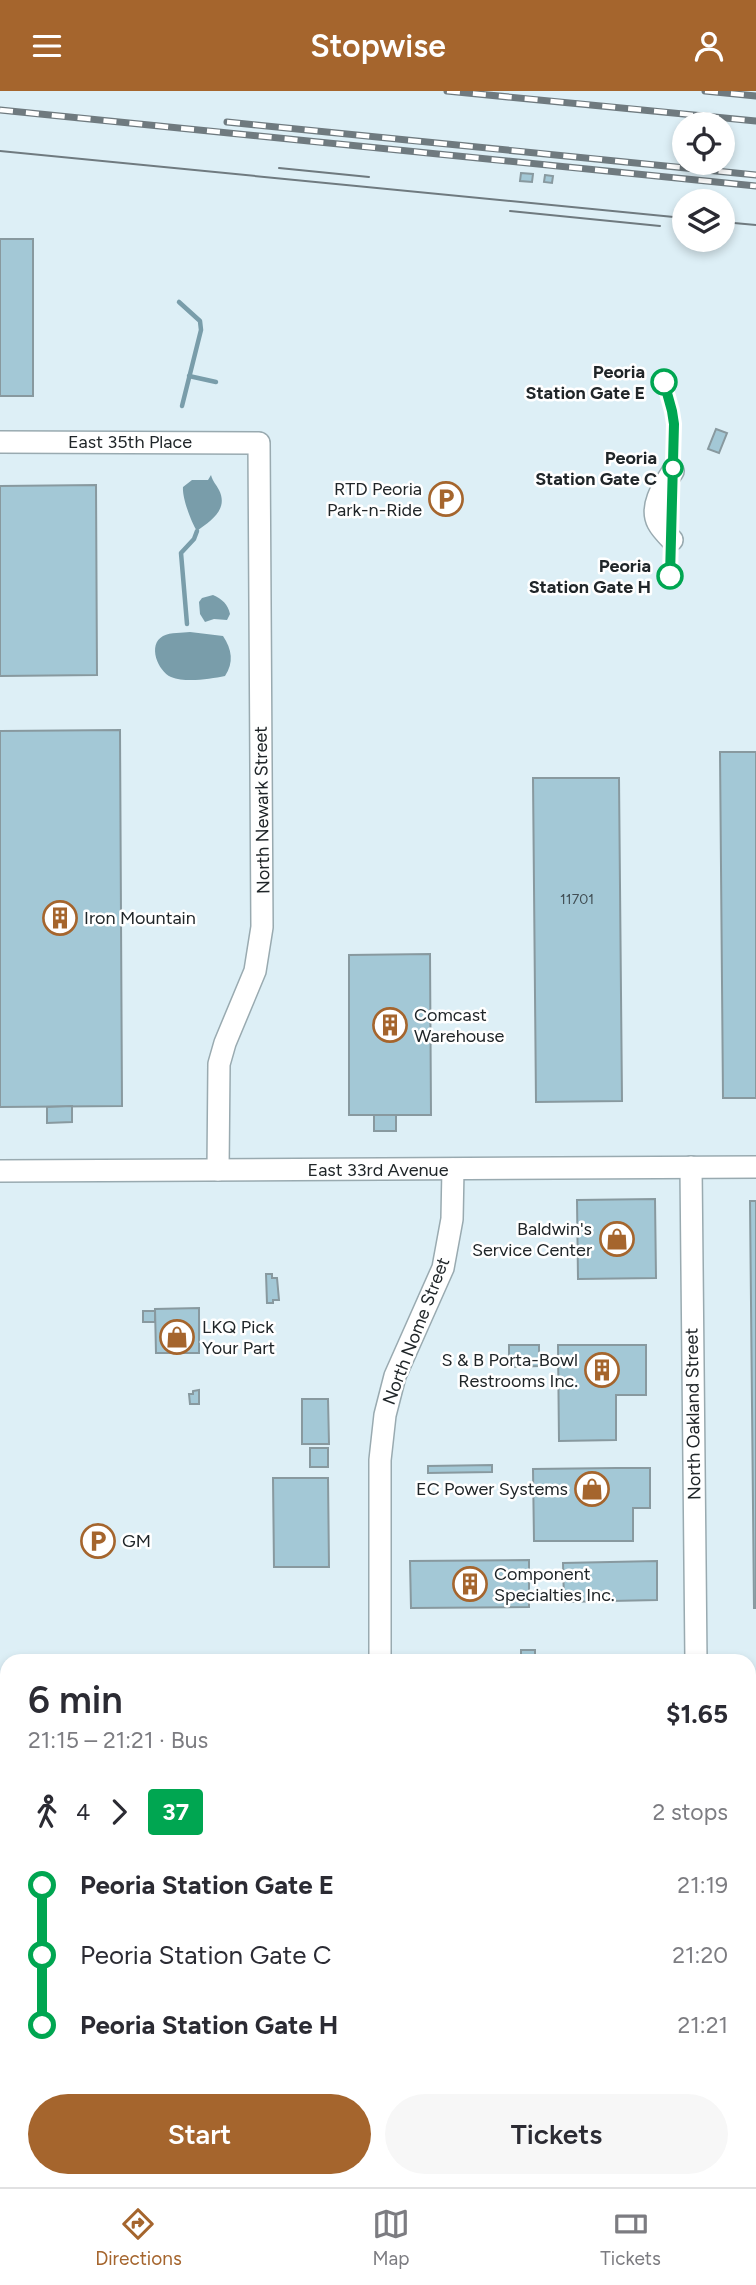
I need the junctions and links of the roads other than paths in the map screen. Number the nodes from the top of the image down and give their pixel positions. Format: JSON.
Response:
{"nodes":[{"id":1,"x":0,"y":442,"type":"edge"},
{"id":2,"x":259,"y":443,"type":"joint"},
{"id":3,"x":673,"y":471,"type":"dead end"},
{"id":4,"x":672,"y":540,"type":"dead end"},
{"id":5,"x":691,"y":1167,"type":"junction"},
{"id":6,"x":756,"y":1167,"type":"edge"},
{"id":7,"x":453,"y":1169,"type":"junction"},
{"id":8,"x":218,"y":1170,"type":"junction"},
{"id":9,"x":0,"y":1171,"type":"edge"},
{"id":10,"x":380,"y":1654,"type":"edge"},
{"id":11,"x":696,"y":1654,"type":"edge"}],
"edges":[{"from":1,"to":2,"type":"street","name":"East 35th Place"},
{"from":2,"to":8,"type":"street","name":"North Newark Street"},
{"from":3,"to":4,"type":"street"},
{"from":5,"to":6,"type":"street","name":"East 33rd Avenue"},
{"from":5,"to":7,"type":"street","name":"East 33rd Avenue"},
{"from":5,"to":11,"type":"street","name":"North Oakland Street"},
{"from":7,"to":8,"type":"street","name":"East 33rd Avenue"},
{"from":7,"to":10,"type":"street","name":"North Nome Street"},
{"from":8,"to":9,"type":"street","name":"East 33rd Avenue"}]}
